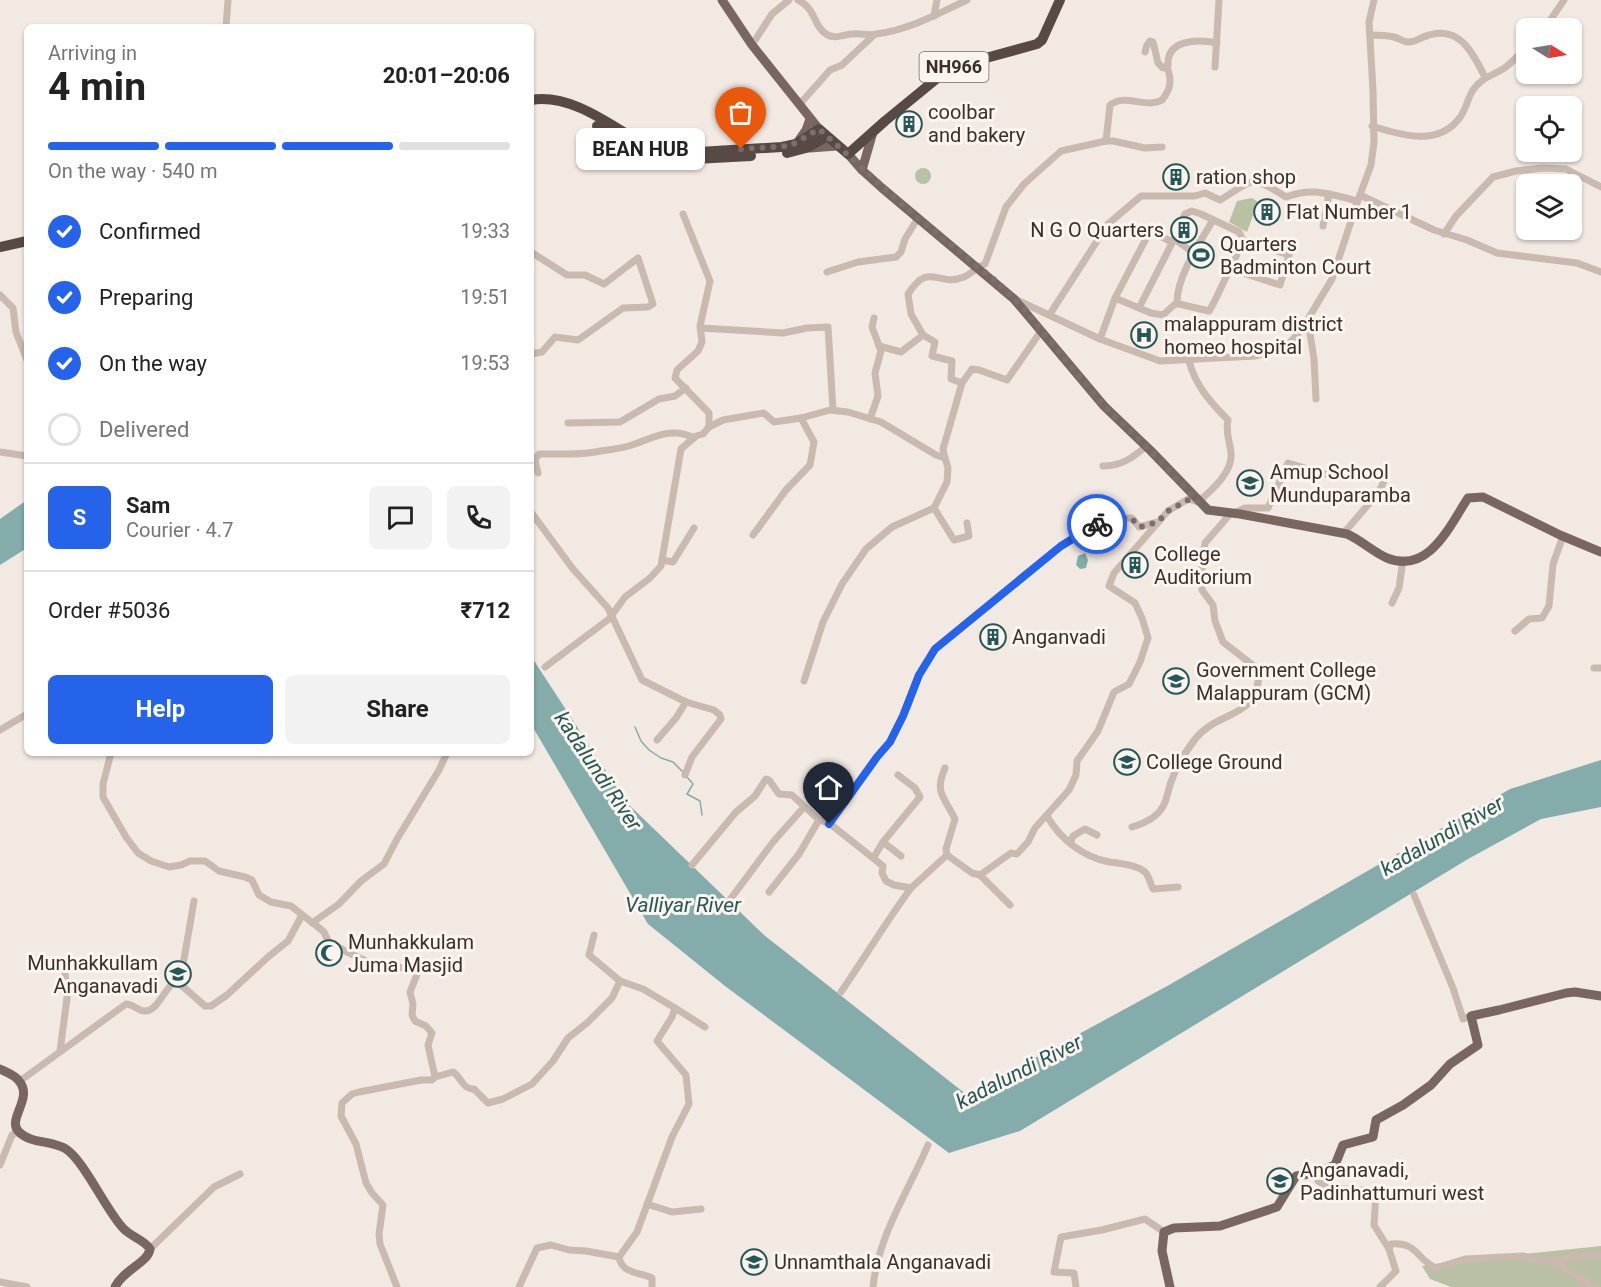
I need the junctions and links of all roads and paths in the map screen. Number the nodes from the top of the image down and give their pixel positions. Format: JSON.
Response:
{"nodes":[{"id":1,"x":228,"y":0,"type":"edge"},
{"id":2,"x":722,"y":0,"type":"edge"},
{"id":3,"x":789,"y":0,"type":"edge"},
{"id":4,"x":798,"y":0,"type":"edge"},
{"id":5,"x":937,"y":0,"type":"edge"},
{"id":6,"x":967,"y":0,"type":"edge"},
{"id":7,"x":1060,"y":0,"type":"edge"},
{"id":8,"x":1219,"y":0,"type":"edge"},
{"id":9,"x":1374,"y":0,"type":"edge"},
{"id":10,"x":1564,"y":0,"type":"edge"},
{"id":11,"x":934,"y":16,"type":"junction"},
{"id":12,"x":1552,"y":18,"type":"edge"},
{"id":13,"x":226,"y":24,"type":"edge"},
{"id":14,"x":874,"y":35,"type":"junction"},
{"id":15,"x":1370,"y":35,"type":"junction"},
{"id":16,"x":1217,"y":43,"type":"junction"},
{"id":17,"x":752,"y":45,"type":"junction"},
{"id":18,"x":1145,"y":52,"type":"dead end"},
{"id":19,"x":1516,"y":56,"type":"edge"},
{"id":20,"x":1167,"y":67,"type":"junction"},
{"id":21,"x":1215,"y":67,"type":"dead end"},
{"id":22,"x":1485,"y":77,"type":"junction"},
{"id":23,"x":534,"y":100,"type":"edge"},
{"id":24,"x":799,"y":105,"type":"junction"},
{"id":25,"x":534,"y":107,"type":"edge"},
{"id":26,"x":810,"y":118,"type":"junction"},
{"id":27,"x":1372,"y":126,"type":"junction"},
{"id":28,"x":873,"y":132,"type":"junction"},
{"id":29,"x":822,"y":133,"type":"junction"},
{"id":30,"x":1106,"y":141,"type":"junction"},
{"id":31,"x":801,"y":146,"type":"junction"},
{"id":32,"x":837,"y":146,"type":"junction"},
{"id":33,"x":1162,"y":147,"type":"dead end"},
{"id":34,"x":848,"y":154,"type":"junction"},
{"id":35,"x":862,"y":170,"type":"junction"},
{"id":36,"x":1601,"y":187,"type":"edge"},
{"id":37,"x":1329,"y":194,"type":"junction"},
{"id":38,"x":1359,"y":198,"type":"junction"},
{"id":39,"x":683,"y":214,"type":"dead end"},
{"id":40,"x":918,"y":218,"type":"junction"},
{"id":41,"x":1213,"y":220,"type":"junction"},
{"id":42,"x":1323,"y":226,"type":"dead end"},
{"id":43,"x":24,"y":234,"type":"edge"},
{"id":44,"x":1444,"y":234,"type":"junction"},
{"id":45,"x":0,"y":240,"type":"edge"},
{"id":46,"x":1173,"y":240,"type":"junction"},
{"id":47,"x":1243,"y":240,"type":"junction"},
{"id":48,"x":24,"y":242,"type":"edge"},
{"id":49,"x":0,"y":247,"type":"edge"},
{"id":50,"x":1194,"y":253,"type":"junction"},
{"id":51,"x":534,"y":254,"type":"edge"},
{"id":52,"x":978,"y":267,"type":"junction"},
{"id":53,"x":1230,"y":269,"type":"junction"},
{"id":54,"x":827,"y":272,"type":"dead end"},
{"id":55,"x":1601,"y":272,"type":"edge"},
{"id":56,"x":0,"y":295,"type":"edge"},
{"id":57,"x":1116,"y":298,"type":"junction"},
{"id":58,"x":1014,"y":299,"type":"junction"},
{"id":59,"x":1177,"y":304,"type":"junction"},
{"id":60,"x":1139,"y":308,"type":"junction"},
{"id":61,"x":1050,"y":314,"type":"junction"},
{"id":62,"x":874,"y":318,"type":"dead end"},
{"id":63,"x":1308,"y":321,"type":"junction"},
{"id":64,"x":701,"y":328,"type":"junction"},
{"id":65,"x":1041,"y":331,"type":"junction"},
{"id":66,"x":923,"y":335,"type":"junction"},
{"id":67,"x":1100,"y":339,"type":"junction"},
{"id":68,"x":879,"y":346,"type":"junction"},
{"id":69,"x":24,"y":352,"type":"edge"},
{"id":70,"x":534,"y":353,"type":"edge"},
{"id":71,"x":1190,"y":361,"type":"junction"},
{"id":72,"x":962,"y":383,"type":"junction"},
{"id":73,"x":686,"y":388,"type":"junction"},
{"id":74,"x":1316,"y":399,"type":"dead end"},
{"id":75,"x":832,"y":408,"type":"junction"},
{"id":76,"x":801,"y":418,"type":"junction"},
{"id":77,"x":870,"y":419,"type":"junction"},
{"id":78,"x":568,"y":423,"type":"dead end"},
{"id":79,"x":709,"y":427,"type":"junction"},
{"id":80,"x":694,"y":438,"type":"junction"},
{"id":81,"x":1146,"y":446,"type":"junction"},
{"id":82,"x":0,"y":452,"type":"edge"},
{"id":83,"x":24,"y":456,"type":"edge"},
{"id":84,"x":945,"y":458,"type":"junction"},
{"id":85,"x":1103,"y":466,"type":"dead end"},
{"id":86,"x":538,"y":473,"type":"dead end"},
{"id":87,"x":1198,"y":502,"type":"junction"},
{"id":88,"x":934,"y":508,"type":"junction"},
{"id":89,"x":1232,"y":513,"type":"junction"},
{"id":90,"x":534,"y":516,"type":"edge"},
{"id":91,"x":1158,"y":522,"type":"junction"},
{"id":92,"x":967,"y":523,"type":"dead end"},
{"id":93,"x":694,"y":528,"type":"dead end"},
{"id":94,"x":1343,"y":534,"type":"junction"},
{"id":95,"x":753,"y":535,"type":"dead end"},
{"id":96,"x":1563,"y":536,"type":"junction"},
{"id":97,"x":1601,"y":552,"type":"edge"},
{"id":98,"x":662,"y":560,"type":"junction"},
{"id":99,"x":1403,"y":560,"type":"junction"},
{"id":100,"x":1392,"y":603,"type":"dead end"},
{"id":101,"x":613,"y":614,"type":"junction"},
{"id":102,"x":1515,"y":631,"type":"dead end"},
{"id":103,"x":545,"y":667,"type":"dead end"},
{"id":104,"x":804,"y":681,"type":"dead end"},
{"id":105,"x":686,"y":702,"type":"junction"},
{"id":106,"x":24,"y":716,"type":"edge"},
{"id":107,"x":0,"y":730,"type":"edge"},
{"id":108,"x":657,"y":741,"type":"dead end"},
{"id":109,"x":110,"y":756,"type":"edge"},
{"id":110,"x":446,"y":756,"type":"edge"},
{"id":111,"x":945,"y":768,"type":"dead end"},
{"id":112,"x":685,"y":775,"type":"dead end"},
{"id":113,"x":898,"y":775,"type":"dead end"},
{"id":114,"x":804,"y":807,"type":"junction"},
{"id":115,"x":1047,"y":816,"type":"junction"},
{"id":116,"x":819,"y":820,"type":"junction"},
{"id":117,"x":829,"y":824,"type":"junction"},
{"id":118,"x":1132,"y":827,"type":"dead end"},
{"id":119,"x":1097,"y":835,"type":"dead end"},
{"id":120,"x":883,"y":842,"type":"junction"},
{"id":121,"x":1070,"y":843,"type":"junction"},
{"id":122,"x":947,"y":855,"type":"junction"},
{"id":123,"x":901,"y":856,"type":"dead end"},
{"id":124,"x":873,"y":857,"type":"junction"},
{"id":125,"x":692,"y":865,"type":"dead end"},
{"id":126,"x":980,"y":875,"type":"junction"},
{"id":127,"x":1178,"y":887,"type":"dead end"},
{"id":128,"x":911,"y":888,"type":"junction"},
{"id":129,"x":769,"y":892,"type":"dead end"},
{"id":130,"x":1414,"y":895,"type":"dead end"},
{"id":131,"x":194,"y":901,"type":"dead end"},
{"id":132,"x":729,"y":901,"type":"dead end"},
{"id":133,"x":1010,"y":905,"type":"dead end"},
{"id":134,"x":302,"y":915,"type":"junction"},
{"id":135,"x":312,"y":922,"type":"junction"},
{"id":136,"x":594,"y":935,"type":"dead end"},
{"id":137,"x":65,"y":972,"type":"dead end"},
{"id":138,"x":621,"y":981,"type":"junction"},
{"id":139,"x":181,"y":985,"type":"junction"},
{"id":140,"x":841,"y":992,"type":"dead end"},
{"id":141,"x":1601,"y":996,"type":"edge"},
{"id":142,"x":675,"y":1008,"type":"junction"},
{"id":143,"x":1471,"y":1016,"type":"junction"},
{"id":144,"x":705,"y":1027,"type":"dead end"},
{"id":145,"x":60,"y":1051,"type":"junction"},
{"id":146,"x":0,"y":1069,"type":"edge"},
{"id":147,"x":435,"y":1077,"type":"junction"},
{"id":148,"x":20,"y":1081,"type":"junction"},
{"id":149,"x":18,"y":1132,"type":"junction"},
{"id":150,"x":928,"y":1145,"type":"dead end"},
{"id":151,"x":0,"y":1166,"type":"edge"},
{"id":152,"x":1320,"y":1172,"type":"junction"},
{"id":153,"x":240,"y":1174,"type":"dead end"},
{"id":154,"x":647,"y":1204,"type":"junction"},
{"id":155,"x":701,"y":1209,"type":"dead end"},
{"id":156,"x":1164,"y":1232,"type":"junction"},
{"id":157,"x":150,"y":1249,"type":"junction"},
{"id":158,"x":1389,"y":1249,"type":"junction"},
{"id":159,"x":1601,"y":1254,"type":"edge"},
{"id":160,"x":619,"y":1257,"type":"junction"},
{"id":161,"x":1557,"y":1261,"type":"junction"},
{"id":162,"x":0,"y":1282,"type":"edge"},
{"id":163,"x":27,"y":1287,"type":"edge"},
{"id":164,"x":115,"y":1287,"type":"edge"},
{"id":165,"x":397,"y":1287,"type":"edge"},
{"id":166,"x":519,"y":1287,"type":"edge"},
{"id":167,"x":652,"y":1287,"type":"edge"},
{"id":168,"x":873,"y":1287,"type":"edge"},
{"id":169,"x":1076,"y":1287,"type":"edge"},
{"id":170,"x":1169,"y":1287,"type":"edge"},
{"id":171,"x":1380,"y":1287,"type":"edge"},
{"id":172,"x":1594,"y":1287,"type":"edge"}],
"edges":[{"from":1,"to":13,"type":"street"},
{"from":2,"to":17,"type":"main road"},
{"from":3,"to":17,"type":"street"},
{"from":4,"to":14,"type":"street"},
{"from":5,"to":11,"type":"street"},
{"from":6,"to":11,"type":"street"},
{"from":7,"to":28,"type":"highway","number":"NH966"},
{"from":8,"to":16,"type":"street"},
{"from":9,"to":15,"type":"street"},
{"from":10,"to":12,"type":"street"},
{"from":11,"to":14,"type":"street"},
{"from":14,"to":24,"type":"street"},
{"from":15,"to":22,"type":"street"},
{"from":15,"to":27,"type":"street"},
{"from":16,"to":20,"type":"street"},
{"from":16,"to":21,"type":"street"},
{"from":17,"to":24,"type":"main road"},
{"from":18,"to":20,"type":"street"},
{"from":19,"to":22,"type":"street"},
{"from":20,"to":30,"type":"street"},
{"from":22,"to":27,"type":"street"},
{"from":23,"to":31,"type":"highway"},
{"from":24,"to":26,"type":"main road"},
{"from":25,"to":31,"type":"highway"},
{"from":26,"to":29,"type":"main road"},
{"from":26,"to":31,"type":"main road"},
{"from":27,"to":38,"type":"street"},
{"from":28,"to":34,"type":"highway","number":"NH966"},
{"from":28,"to":35,"type":"main road"},
{"from":29,"to":31,"type":"highway"},
{"from":29,"to":32,"type":"highway"},
{"from":30,"to":33,"type":"street"},
{"from":30,"to":52,"type":"street"},
{"from":31,"to":32,"type":"main road"},
{"from":32,"to":34,"type":"highway"},
{"from":34,"to":35,"type":"main road"},
{"from":35,"to":40,"type":"main road"},
{"from":36,"to":44,"type":"street"},
{"from":37,"to":38,"type":"street"},
{"from":37,"to":42,"type":"street"},
{"from":37,"to":61,"type":"street"},
{"from":38,"to":44,"type":"street"},
{"from":38,"to":63,"type":"street"},
{"from":39,"to":64,"type":"street"},
{"from":40,"to":52,"type":"main road"},
{"from":40,"to":54,"type":"street"},
{"from":41,"to":46,"type":"street"},
{"from":41,"to":47,"type":"street"},
{"from":41,"to":50,"type":"street"},
{"from":43,"to":45,"type":"highway"},
{"from":44,"to":55,"type":"street"},
{"from":46,"to":50,"type":"street"},
{"from":46,"to":57,"type":"street"},
{"from":46,"to":60,"type":"street"},
{"from":47,"to":53,"type":"street"},
{"from":47,"to":53,"type":"street"},
{"from":48,"to":49,"type":"highway"},
{"from":50,"to":59,"type":"street"},
{"from":51,"to":70,"type":"street"},
{"from":52,"to":58,"type":"main road"},
{"from":52,"to":66,"type":"street"},
{"from":53,"to":59,"type":"street"},
{"from":56,"to":69,"type":"street"},
{"from":57,"to":60,"type":"street"},
{"from":57,"to":67,"type":"street"},
{"from":58,"to":61,"type":"street"},
{"from":58,"to":65,"type":"main road"},
{"from":59,"to":60,"type":"street"},
{"from":61,"to":67,"type":"street"},
{"from":62,"to":68,"type":"street"},
{"from":63,"to":71,"type":"street"},
{"from":63,"to":74,"type":"street"},
{"from":64,"to":73,"type":"street"},
{"from":64,"to":75,"type":"street"},
{"from":65,"to":72,"type":"street"},
{"from":65,"to":81,"type":"main road"},
{"from":66,"to":68,"type":"street"},
{"from":66,"to":72,"type":"street"},
{"from":67,"to":71,"type":"street"},
{"from":68,"to":77,"type":"street"},
{"from":71,"to":87,"type":"street"},
{"from":72,"to":84,"type":"street"},
{"from":73,"to":78,"type":"street"},
{"from":73,"to":79,"type":"street"},
{"from":75,"to":76,"type":"street"},
{"from":75,"to":77,"type":"street"},
{"from":76,"to":79,"type":"street"},
{"from":76,"to":95,"type":"street"},
{"from":77,"to":84,"type":"street"},
{"from":79,"to":80,"type":"street"},
{"from":80,"to":86,"type":"street"},
{"from":80,"to":98,"type":"street"},
{"from":81,"to":85,"type":"street"},
{"from":81,"to":87,"type":"main road"},
{"from":82,"to":83,"type":"street"},
{"from":84,"to":88,"type":"street"},
{"from":87,"to":89,"type":"main road"},
{"from":87,"to":91,"type":"street"},
{"from":88,"to":92,"type":"street"},
{"from":88,"to":104,"type":"street"},
{"from":89,"to":94,"type":"main road"},
{"from":89,"to":94,"type":"street"},
{"from":89,"to":118,"type":"street"},
{"from":90,"to":101,"type":"street"},
{"from":91,"to":115,"type":"street"},
{"from":91,"to":117,"type":"street"},
{"from":93,"to":98,"type":"street"},
{"from":94,"to":99,"type":"main road"},
{"from":96,"to":97,"type":"main road"},
{"from":96,"to":99,"type":"main road"},
{"from":96,"to":102,"type":"street"},
{"from":98,"to":101,"type":"street"},
{"from":99,"to":100,"type":"street"},
{"from":101,"to":103,"type":"street"},
{"from":101,"to":105,"type":"street"},
{"from":105,"to":108,"type":"street"},
{"from":105,"to":112,"type":"street"},
{"from":106,"to":107,"type":"street"},
{"from":109,"to":134,"type":"street"},
{"from":110,"to":135,"type":"street"},
{"from":111,"to":122,"type":"street"},
{"from":113,"to":120,"type":"street"},
{"from":114,"to":116,"type":"street"},
{"from":114,"to":125,"type":"street"},
{"from":114,"to":132,"type":"street"},
{"from":115,"to":121,"type":"street"},
{"from":115,"to":126,"type":"street"},
{"from":116,"to":117,"type":"street"},
{"from":116,"to":129,"type":"street"},
{"from":117,"to":124,"type":"street"},
{"from":119,"to":121,"type":"street"},
{"from":120,"to":123,"type":"street"},
{"from":120,"to":124,"type":"street"},
{"from":121,"to":127,"type":"street"},
{"from":122,"to":126,"type":"street"},
{"from":122,"to":128,"type":"street"},
{"from":124,"to":128,"type":"street"},
{"from":126,"to":133,"type":"street"},
{"from":128,"to":140,"type":"street"},
{"from":130,"to":143,"type":"street"},
{"from":131,"to":139,"type":"street"},
{"from":134,"to":135,"type":"street"},
{"from":134,"to":139,"type":"street"},
{"from":135,"to":147,"type":"street"},
{"from":136,"to":138,"type":"street"},
{"from":137,"to":145,"type":"street"},
{"from":138,"to":142,"type":"street"},
{"from":138,"to":147,"type":"street"},
{"from":139,"to":145,"type":"street"},
{"from":141,"to":143,"type":"main road"},
{"from":142,"to":144,"type":"street"},
{"from":142,"to":154,"type":"street"},
{"from":143,"to":152,"type":"main road"},
{"from":145,"to":148,"type":"street"},
{"from":146,"to":148,"type":"main road"},
{"from":147,"to":165,"type":"street"},
{"from":148,"to":149,"type":"main road"},
{"from":149,"to":151,"type":"street"},
{"from":149,"to":157,"type":"main road"},
{"from":150,"to":168,"type":"street"},
{"from":152,"to":156,"type":"main road"},
{"from":152,"to":158,"type":"street"},
{"from":153,"to":157,"type":"street"},
{"from":154,"to":155,"type":"street"},
{"from":154,"to":160,"type":"street"},
{"from":156,"to":169,"type":"street"},
{"from":156,"to":170,"type":"main road"},
{"from":157,"to":164,"type":"main road"},
{"from":158,"to":161,"type":"street"},
{"from":158,"to":171,"type":"street"},
{"from":159,"to":161,"type":"street"},
{"from":160,"to":166,"type":"street"},
{"from":160,"to":167,"type":"street"},
{"from":161,"to":172,"type":"street"},
{"from":162,"to":163,"type":"street"}]}
